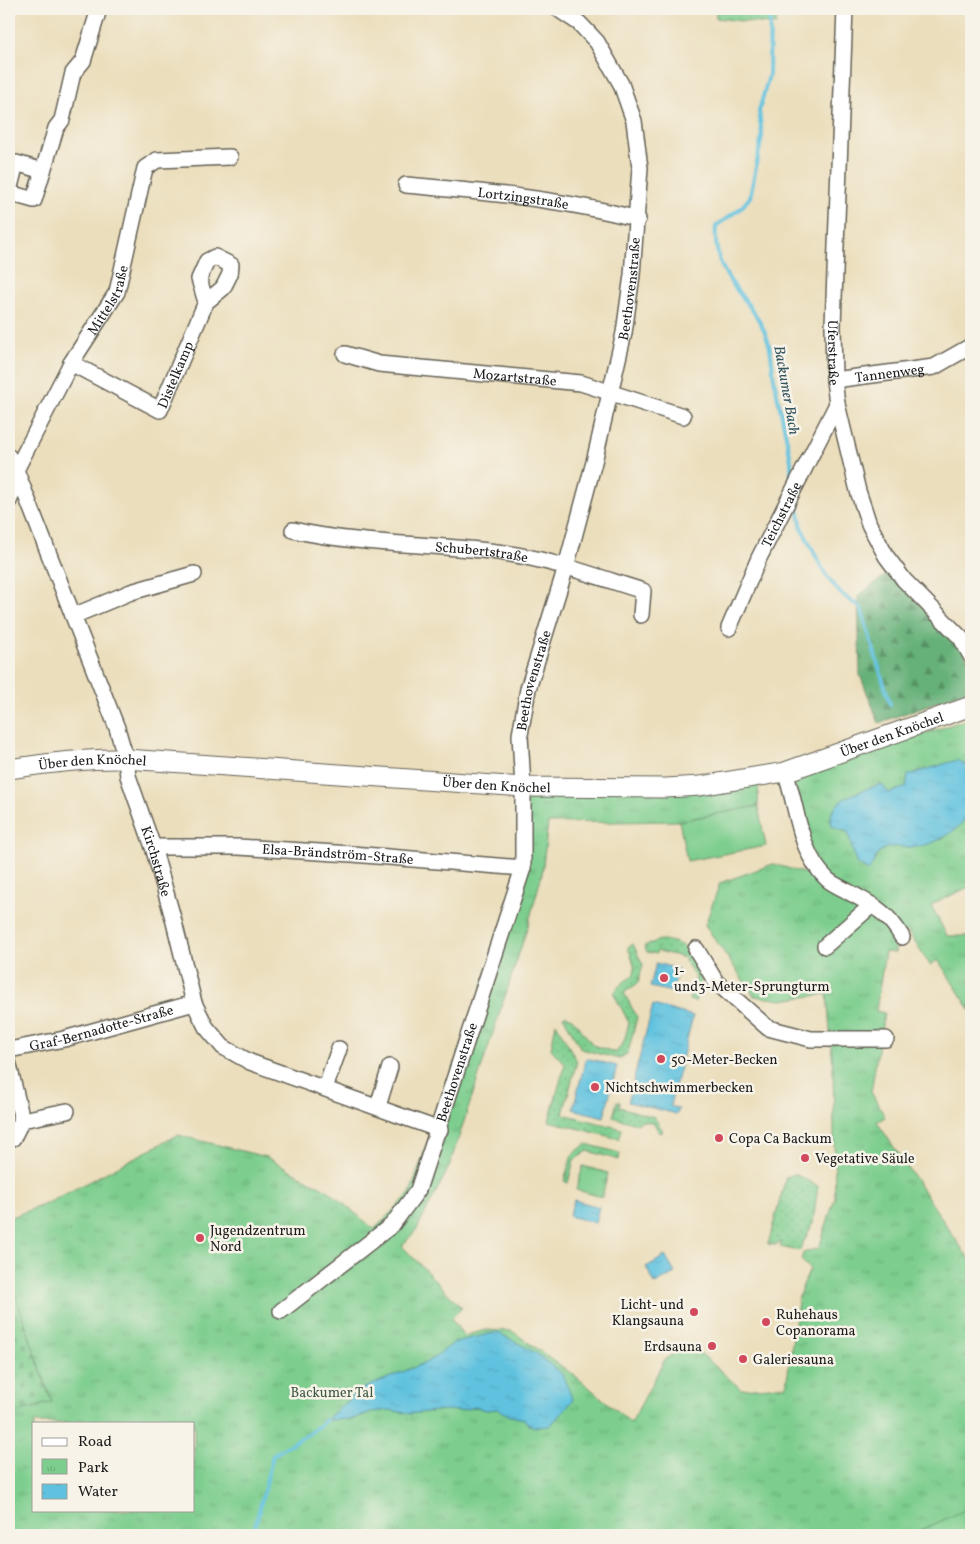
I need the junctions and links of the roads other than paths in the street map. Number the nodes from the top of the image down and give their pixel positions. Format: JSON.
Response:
{"nodes":[{"id":1,"x":98,"y":9,"type":"edge"},
{"id":2,"x":558,"y":9,"type":"edge"},
{"id":3,"x":844,"y":9,"type":"edge"},
{"id":4,"x":230,"y":158,"type":"dead end"},
{"id":5,"x":43,"y":171,"type":"junction"},
{"id":6,"x":406,"y":186,"type":"dead end"},
{"id":7,"x":9,"y":192,"type":"edge"},
{"id":8,"x":638,"y":219,"type":"junction"},
{"id":9,"x":206,"y":302,"type":"dead end"},
{"id":10,"x":971,"y":346,"type":"edge"},
{"id":11,"x":345,"y":354,"type":"dead end"},
{"id":12,"x":71,"y":363,"type":"junction"},
{"id":13,"x":834,"y":380,"type":"junction"},
{"id":14,"x":608,"y":394,"type":"junction"},
{"id":15,"x":837,"y":404,"type":"junction"},
{"id":16,"x":683,"y":416,"type":"dead end"},
{"id":17,"x":9,"y":457,"type":"edge"},
{"id":18,"x":16,"y":470,"type":"junction"},
{"id":19,"x":9,"y":501,"type":"edge"},
{"id":20,"x":293,"y":530,"type":"dead end"},
{"id":21,"x":566,"y":567,"type":"junction"},
{"id":22,"x":194,"y":574,"type":"dead end"},
{"id":23,"x":641,"y":615,"type":"dead end"},
{"id":24,"x":73,"y":616,"type":"junction"},
{"id":25,"x":729,"y":628,"type":"dead end"},
{"id":26,"x":971,"y":656,"type":"edge"},
{"id":27,"x":971,"y":706,"type":"edge"},
{"id":28,"x":126,"y":759,"type":"junction"},
{"id":29,"x":9,"y":769,"type":"edge"},
{"id":30,"x":785,"y":772,"type":"junction"},
{"id":31,"x":523,"y":787,"type":"junction"},
{"id":32,"x":153,"y":847,"type":"junction"},
{"id":33,"x":523,"y":868,"type":"junction"},
{"id":34,"x":872,"y":906,"type":"junction"},
{"id":35,"x":902,"y":937,"type":"dead end"},
{"id":36,"x":826,"y":946,"type":"dead end"},
{"id":37,"x":696,"y":949,"type":"dead end"},
{"id":38,"x":194,"y":1002,"type":"junction"},
{"id":39,"x":886,"y":1039,"type":"dead end"},
{"id":40,"x":339,"y":1049,"type":"dead end"},
{"id":41,"x":9,"y":1050,"type":"edge"},
{"id":42,"x":9,"y":1065,"type":"edge"},
{"id":43,"x":390,"y":1067,"type":"dead end"},
{"id":44,"x":325,"y":1088,"type":"junction"},
{"id":45,"x":378,"y":1106,"type":"junction"},
{"id":46,"x":67,"y":1111,"type":"dead end"},
{"id":47,"x":22,"y":1120,"type":"junction"},
{"id":48,"x":440,"y":1130,"type":"junction"},
{"id":49,"x":13,"y":1138,"type":"dead end"},
{"id":50,"x":281,"y":1310,"type":"dead end"}],
"edges":[{"from":1,"to":5,"type":"street"},
{"from":2,"to":8,"type":"street","name":"Beethovenstraße"},
{"from":3,"to":13,"type":"street","name":"Uferstraße"},
{"from":4,"to":12,"type":"street","name":"Mittelstraße"},
{"from":5,"to":7,"type":"street"},
{"from":5,"to":7,"type":"street"},
{"from":6,"to":8,"type":"street","name":"Lortzingstraße"},
{"from":8,"to":14,"type":"street","name":"Beethovenstraße"},
{"from":9,"to":12,"type":"street","name":"Distelkamp"},
{"from":10,"to":13,"type":"street","name":"Tannenweg"},
{"from":11,"to":14,"type":"street","name":"Mozartstraße"},
{"from":12,"to":18,"type":"street","name":"Mittelstraße"},
{"from":13,"to":15,"type":"street","name":"Uferstraße"},
{"from":14,"to":16,"type":"street","name":"Mozartstraße"},
{"from":14,"to":21,"type":"street","name":"Beethovenstraße"},
{"from":15,"to":25,"type":"street","name":"Teichstraße"},
{"from":15,"to":26,"type":"street","name":"Uferstraße"},
{"from":17,"to":18,"type":"street","name":"Kirchstraße"},
{"from":18,"to":19,"type":"street","name":"Mittelstraße"},
{"from":18,"to":24,"type":"street","name":"Kirchstraße"},
{"from":20,"to":21,"type":"street","name":"Schubertstraße"},
{"from":21,"to":23,"type":"street","name":"Schubertstraße"},
{"from":21,"to":31,"type":"street","name":"Beethovenstraße"},
{"from":22,"to":24,"type":"street"},
{"from":24,"to":28,"type":"street","name":"Kirchstraße"},
{"from":27,"to":30,"type":"main road","name":"Über den Knöchel"},
{"from":28,"to":29,"type":"main road","name":"Über den Knöchel"},
{"from":28,"to":31,"type":"main road","name":"Über den Knöchel"},
{"from":28,"to":32,"type":"street","name":"Kirchstraße"},
{"from":30,"to":31,"type":"main road","name":"Über den Knöchel"},
{"from":30,"to":34,"type":"street"},
{"from":31,"to":33,"type":"street","name":"Beethovenstraße"},
{"from":32,"to":33,"type":"street","name":"Elsa-Brändström-Straße"},
{"from":32,"to":38,"type":"street","name":"Kirchstraße"},
{"from":33,"to":48,"type":"street","name":"Beethovenstraße"},
{"from":34,"to":35,"type":"street"},
{"from":34,"to":36,"type":"street"},
{"from":37,"to":39,"type":"street"},
{"from":38,"to":41,"type":"street","name":"Graf-Bernadotte-Straße"},
{"from":38,"to":44,"type":"street","name":"Kirchstraße"},
{"from":40,"to":44,"type":"street"},
{"from":42,"to":47,"type":"street"},
{"from":43,"to":45,"type":"street"},
{"from":44,"to":45,"type":"street","name":"Kirchstraße"},
{"from":45,"to":48,"type":"street","name":"Kirchstraße"},
{"from":46,"to":47,"type":"street"},
{"from":47,"to":49,"type":"street"},
{"from":48,"to":50,"type":"street","name":"Beethovenstraße"}]}
